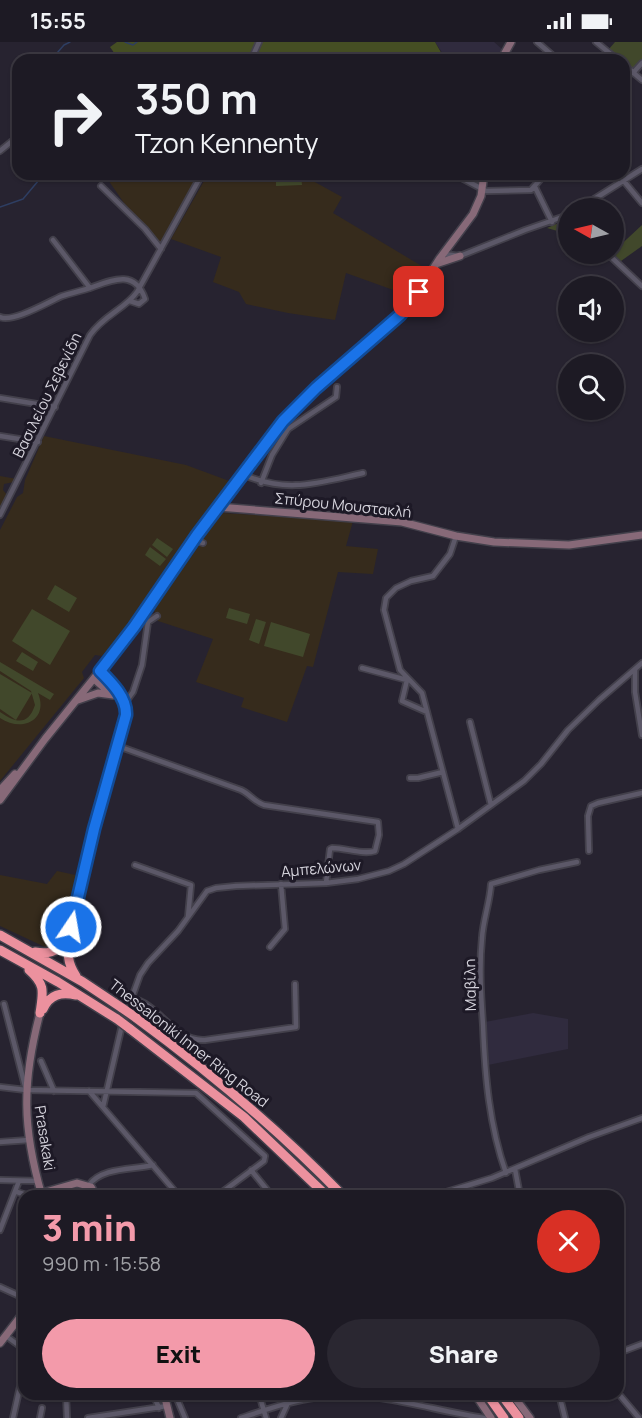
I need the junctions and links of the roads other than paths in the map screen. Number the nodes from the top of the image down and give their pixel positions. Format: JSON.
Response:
{"nodes":[{"id":1,"x":537,"y":42,"type":"edge"},
{"id":2,"x":596,"y":42,"type":"edge"},
{"id":3,"x":551,"y":54,"type":"edge"},
{"id":4,"x":611,"y":54,"type":"edge"},
{"id":5,"x":642,"y":63,"type":"edge"},
{"id":6,"x":632,"y":72,"type":"joint"},
{"id":7,"x":642,"y":80,"type":"edge"},
{"id":8,"x":12,"y":142,"type":"edge"},
{"id":9,"x":0,"y":151,"type":"edge"},
{"id":10,"x":199,"y":180,"type":"edge"},
{"id":11,"x":465,"y":180,"type":"edge"},
{"id":12,"x":484,"y":180,"type":"edge"},
{"id":13,"x":540,"y":180,"type":"edge"},
{"id":14,"x":623,"y":181,"type":"joint"},
{"id":15,"x":101,"y":186,"type":"dead end"},
{"id":16,"x":535,"y":187,"type":"junction"},
{"id":17,"x":483,"y":190,"type":"junction"},
{"id":18,"x":596,"y":198,"type":"edge"},
{"id":19,"x":642,"y":203,"type":"edge"},
{"id":20,"x":558,"y":220,"type":"edge"},
{"id":21,"x":552,"y":222,"type":"junction"},
{"id":22,"x":53,"y":240,"type":"dead end"},
{"id":23,"x":448,"y":248,"type":"junction"},
{"id":24,"x":161,"y":249,"type":"junction"},
{"id":25,"x":443,"y":254,"type":"junction"},
{"id":26,"x":460,"y":256,"type":"junction"},
{"id":27,"x":436,"y":264,"type":"junction"},
{"id":28,"x":619,"y":264,"type":"edge"},
{"id":29,"x":642,"y":286,"type":"edge"},
{"id":30,"x":90,"y":288,"type":"junction"},
{"id":31,"x":140,"y":288,"type":"junction"},
{"id":32,"x":129,"y":301,"type":"junction"},
{"id":33,"x":0,"y":317,"type":"edge"},
{"id":34,"x":338,"y":387,"type":"dead end"},
{"id":35,"x":0,"y":399,"type":"edge"},
{"id":36,"x":55,"y":407,"type":"junction"},
{"id":37,"x":0,"y":436,"type":"edge"},
{"id":38,"x":38,"y":442,"type":"junction"},
{"id":39,"x":363,"y":473,"type":"dead end"},
{"id":40,"x":242,"y":474,"type":"junction"},
{"id":41,"x":261,"y":483,"type":"junction"},
{"id":42,"x":218,"y":507,"type":"junction"},
{"id":43,"x":0,"y":515,"type":"edge"},
{"id":44,"x":642,"y":535,"type":"edge"},
{"id":45,"x":456,"y":536,"type":"junction"},
{"id":46,"x":194,"y":540,"type":"junction"},
{"id":47,"x":203,"y":543,"type":"dead end"},
{"id":48,"x":157,"y":616,"type":"dead end"},
{"id":49,"x":642,"y":663,"type":"edge"},
{"id":50,"x":362,"y":668,"type":"dead end"},
{"id":51,"x":635,"y":670,"type":"junction"},
{"id":52,"x":100,"y":671,"type":"junction"},
{"id":53,"x":94,"y":679,"type":"junction"},
{"id":54,"x":112,"y":694,"type":"junction"},
{"id":55,"x":75,"y":701,"type":"junction"},
{"id":56,"x":124,"y":701,"type":"junction"},
{"id":57,"x":427,"y":712,"type":"junction"},
{"id":58,"x":470,"y":722,"type":"dead end"},
{"id":59,"x":642,"y":735,"type":"edge"},
{"id":60,"x":118,"y":746,"type":"junction"},
{"id":61,"x":24,"y":766,"type":"junction"},
{"id":62,"x":443,"y":772,"type":"junction"},
{"id":63,"x":410,"y":778,"type":"dead end"},
{"id":64,"x":0,"y":789,"type":"edge"},
{"id":65,"x":642,"y":793,"type":"edge"},
{"id":66,"x":0,"y":800,"type":"edge"},
{"id":67,"x":491,"y":805,"type":"junction"},
{"id":68,"x":458,"y":829,"type":"junction"},
{"id":69,"x":589,"y":851,"type":"dead end"},
{"id":70,"x":577,"y":862,"type":"dead end"},
{"id":71,"x":135,"y":865,"type":"dead end"},
{"id":72,"x":326,"y":883,"type":"junction"},
{"id":73,"x":281,"y":884,"type":"junction"},
{"id":74,"x":188,"y":917,"type":"junction"},
{"id":75,"x":71,"y":925,"type":"junction"},
{"id":76,"x":0,"y":935,"type":"edge"},
{"id":77,"x":270,"y":947,"type":"dead end"},
{"id":78,"x":24,"y":948,"type":"junction"},
{"id":79,"x":0,"y":950,"type":"edge"},
{"id":80,"x":19,"y":960,"type":"junction"},
{"id":81,"x":82,"y":982,"type":"junction"},
{"id":82,"x":295,"y":984,"type":"dead end"},
{"id":83,"x":131,"y":998,"type":"junction"},
{"id":84,"x":87,"y":1000,"type":"junction"},
{"id":85,"x":4,"y":1004,"type":"dead end"},
{"id":86,"x":40,"y":1013,"type":"junction"},
{"id":87,"x":41,"y":1061,"type":"dead end"},
{"id":88,"x":0,"y":1087,"type":"edge"},
{"id":89,"x":26,"y":1089,"type":"junction"},
{"id":90,"x":54,"y":1090,"type":"junction"},
{"id":91,"x":89,"y":1091,"type":"junction"},
{"id":92,"x":107,"y":1092,"type":"junction"},
{"id":93,"x":103,"y":1107,"type":"junction"},
{"id":94,"x":642,"y":1118,"type":"edge"},
{"id":95,"x":29,"y":1140,"type":"junction"},
{"id":96,"x":0,"y":1142,"type":"edge"},
{"id":97,"x":153,"y":1165,"type":"junction"},
{"id":98,"x":515,"y":1169,"type":"junction"},
{"id":99,"x":252,"y":1170,"type":"junction"},
{"id":100,"x":506,"y":1173,"type":"junction"},
{"id":101,"x":0,"y":1180,"type":"edge"},
{"id":102,"x":19,"y":1181,"type":"junction"},
{"id":103,"x":38,"y":1181,"type":"junction"},
{"id":104,"x":89,"y":1185,"type":"junction"},
{"id":105,"x":41,"y":1190,"type":"edge"},
{"id":106,"x":55,"y":1190,"type":"edge"},
{"id":107,"x":92,"y":1190,"type":"edge"},
{"id":108,"x":174,"y":1190,"type":"edge"},
{"id":109,"x":225,"y":1190,"type":"edge"},
{"id":110,"x":267,"y":1190,"type":"edge"},
{"id":111,"x":321,"y":1190,"type":"edge"},
{"id":112,"x":337,"y":1190,"type":"edge"},
{"id":113,"x":458,"y":1190,"type":"edge"},
{"id":114,"x":519,"y":1190,"type":"edge"},
{"id":115,"x":16,"y":1192,"type":"joint"},
{"id":116,"x":0,"y":1230,"type":"edge"},
{"id":117,"x":0,"y":1287,"type":"edge"},
{"id":118,"x":18,"y":1295,"type":"edge"},
{"id":119,"x":18,"y":1320,"type":"edge"},
{"id":120,"x":6,"y":1336,"type":"junction"},
{"id":121,"x":0,"y":1343,"type":"edge"},
{"id":122,"x":642,"y":1344,"type":"edge"},
{"id":123,"x":18,"y":1345,"type":"edge"},
{"id":124,"x":624,"y":1351,"type":"edge"},
{"id":125,"x":18,"y":1396,"type":"edge"},
{"id":126,"x":66,"y":1400,"type":"edge"},
{"id":127,"x":158,"y":1400,"type":"edge"},
{"id":128,"x":164,"y":1400,"type":"edge"},
{"id":129,"x":178,"y":1400,"type":"edge"},
{"id":130,"x":260,"y":1400,"type":"edge"},
{"id":131,"x":289,"y":1400,"type":"edge"},
{"id":132,"x":298,"y":1400,"type":"edge"},
{"id":133,"x":386,"y":1400,"type":"edge"},
{"id":134,"x":479,"y":1400,"type":"edge"},
{"id":135,"x":491,"y":1400,"type":"edge"},
{"id":136,"x":506,"y":1400,"type":"edge"},
{"id":137,"x":516,"y":1400,"type":"edge"},
{"id":138,"x":560,"y":1400,"type":"edge"},
{"id":139,"x":624,"y":1400,"type":"edge"},
{"id":140,"x":288,"y":1403,"type":"junction"},
{"id":141,"x":163,"y":1407,"type":"junction"},
{"id":142,"x":42,"y":1408,"type":"dead end"},
{"id":143,"x":264,"y":1410,"type":"junction"},
{"id":144,"x":13,"y":1418,"type":"edge"},
{"id":145,"x":40,"y":1418,"type":"edge"},
{"id":146,"x":67,"y":1418,"type":"edge"},
{"id":147,"x":88,"y":1418,"type":"edge"},
{"id":148,"x":170,"y":1418,"type":"edge"},
{"id":149,"x":185,"y":1418,"type":"edge"},
{"id":150,"x":241,"y":1418,"type":"edge"},
{"id":151,"x":266,"y":1418,"type":"edge"},
{"id":152,"x":281,"y":1418,"type":"edge"},
{"id":153,"x":484,"y":1418,"type":"edge"},
{"id":154,"x":491,"y":1418,"type":"edge"},
{"id":155,"x":504,"y":1418,"type":"edge"},
{"id":156,"x":519,"y":1418,"type":"edge"},
{"id":157,"x":530,"y":1418,"type":"edge"},
{"id":158,"x":565,"y":1418,"type":"edge"},
{"id":159,"x":639,"y":1418,"type":"edge"}],
"edges":[{"from":1,"to":3,"type":"street"},
{"from":2,"to":4,"type":"street"},
{"from":5,"to":6,"type":"street"},
{"from":6,"to":7,"type":"street"},
{"from":8,"to":9,"type":"street"},
{"from":10,"to":24,"type":"street","name":"Βασιλείου Σεβενίδη"},
{"from":11,"to":17,"type":"street"},
{"from":12,"to":17,"type":"street"},
{"from":13,"to":16,"type":"street"},
{"from":14,"to":18,"type":"street"},
{"from":14,"to":19,"type":"street"},
{"from":15,"to":24,"type":"street"},
{"from":16,"to":17,"type":"street"},
{"from":16,"to":21,"type":"street"},
{"from":17,"to":23,"type":"street"},
{"from":20,"to":21,"type":"street"},
{"from":21,"to":26,"type":"street"},
{"from":22,"to":30,"type":"street"},
{"from":23,"to":25,"type":"street"},
{"from":23,"to":26,"type":"street"},
{"from":24,"to":31,"type":"street","name":"Βασιλείου Σεβενίδη"},
{"from":25,"to":26,"type":"street"},
{"from":25,"to":27,"type":"street"},
{"from":26,"to":27,"type":"street"},
{"from":27,"to":40,"type":"street"},
{"from":28,"to":29,"type":"street"},
{"from":30,"to":31,"type":"street"},
{"from":30,"to":33,"type":"street"},
{"from":31,"to":32,"type":"street","name":"Βασιλείου Σεβενίδη"},
{"from":31,"to":32,"type":"street"},
{"from":32,"to":36,"type":"street","name":"Βασιλείου Σεβενίδη"},
{"from":34,"to":41,"type":"street"},
{"from":35,"to":36,"type":"street"},
{"from":36,"to":38,"type":"street","name":"Βασιλείου Σεβενίδη"},
{"from":37,"to":38,"type":"street"},
{"from":38,"to":43,"type":"street","name":"Βασιλείου Σεβενίδη"},
{"from":39,"to":41,"type":"street"},
{"from":40,"to":41,"type":"street"},
{"from":40,"to":42,"type":"street"},
{"from":42,"to":45,"type":"street","name":"Σπύρου Μουστακλή"},
{"from":42,"to":46,"type":"street"},
{"from":44,"to":45,"type":"street","name":"Σπύρου Μουστακλή"},
{"from":45,"to":57,"type":"street"},
{"from":46,"to":47,"type":"street"},
{"from":46,"to":52,"type":"street"},
{"from":48,"to":56,"type":"street"},
{"from":49,"to":51,"type":"street","name":"Αμπελώνων"},
{"from":50,"to":57,"type":"street"},
{"from":51,"to":59,"type":"street"},
{"from":51,"to":67,"type":"street","name":"Αμπελώνων"},
{"from":52,"to":53,"type":"street"},
{"from":52,"to":56,"type":"street"},
{"from":53,"to":54,"type":"street"},
{"from":53,"to":55,"type":"street"},
{"from":54,"to":55,"type":"street"},
{"from":54,"to":56,"type":"street"},
{"from":55,"to":61,"type":"street"},
{"from":56,"to":60,"type":"street"},
{"from":57,"to":62,"type":"street"},
{"from":58,"to":67,"type":"street"},
{"from":60,"to":72,"type":"street"},
{"from":60,"to":75,"type":"street"},
{"from":61,"to":64,"type":"street"},
{"from":61,"to":66,"type":"street"},
{"from":62,"to":63,"type":"street"},
{"from":62,"to":68,"type":"street"},
{"from":65,"to":69,"type":"street"},
{"from":67,"to":68,"type":"street","name":"Αμπελώνων"},
{"from":68,"to":72,"type":"street","name":"Αμπελώνων"},
{"from":70,"to":100,"type":"street","name":"Μαβίλη"},
{"from":71,"to":74,"type":"street"},
{"from":72,"to":73,"type":"street","name":"Αμπελώνων"},
{"from":73,"to":74,"type":"street","name":"Αμπελώνων"},
{"from":73,"to":77,"type":"street"},
{"from":74,"to":83,"type":"street","name":"Αμπελώνων"},
{"from":75,"to":78,"type":"highway"},
{"from":75,"to":81,"type":"highway"},
{"from":76,"to":78,"type":"highway","name":"Thessaloniki Inner Ring Road"},
{"from":78,"to":81,"type":"highway","name":"Thessaloniki Inner Ring Road"},
{"from":79,"to":80,"type":"highway","name":"Thessaloniki Inner Ring Road"},
{"from":80,"to":84,"type":"highway","name":"Thessaloniki Inner Ring Road"},
{"from":80,"to":86,"type":"highway"},
{"from":81,"to":112,"type":"highway","name":"Thessaloniki Inner Ring Road","bridge":true},
{"from":82,"to":83,"type":"street"},
{"from":83,"to":92,"type":"street","name":"Αμπελώνων"},
{"from":84,"to":86,"type":"highway"},
{"from":84,"to":111,"type":"highway","name":"Thessaloniki Inner Ring Road","bridge":true},
{"from":85,"to":89,"type":"street"},
{"from":86,"to":89,"type":"street","name":"Prasakaki"},
{"from":87,"to":90,"type":"street"},
{"from":88,"to":89,"type":"street"},
{"from":89,"to":90,"type":"street"},
{"from":89,"to":95,"type":"street","name":"Prasakaki"},
{"from":90,"to":91,"type":"street"},
{"from":91,"to":92,"type":"street"},
{"from":91,"to":93,"type":"street"},
{"from":92,"to":93,"type":"street","name":"Αμπελώνων"},
{"from":92,"to":99,"type":"street"},
{"from":93,"to":97,"type":"street"},
{"from":94,"to":98,"type":"street"},
{"from":95,"to":96,"type":"street"},
{"from":95,"to":103,"type":"street","name":"Prasakaki"},
{"from":97,"to":104,"type":"street"},
{"from":97,"to":108,"type":"street"},
{"from":98,"to":100,"type":"street"},
{"from":98,"to":114,"type":"street"},
{"from":99,"to":109,"type":"street"},
{"from":99,"to":110,"type":"street"},
{"from":100,"to":113,"type":"street"},
{"from":101,"to":102,"type":"street"},
{"from":102,"to":103,"type":"street"},
{"from":102,"to":115,"type":"street"},
{"from":103,"to":105,"type":"street","name":"Prasakaki"},
{"from":104,"to":106,"type":"street"},
{"from":104,"to":107,"type":"street"},
{"from":115,"to":116,"type":"street"},
{"from":117,"to":118,"type":"street"},
{"from":119,"to":120,"type":"street"},
{"from":120,"to":121,"type":"street"},
{"from":120,"to":123,"type":"street"},
{"from":122,"to":124,"type":"street"},
{"from":125,"to":144,"type":"street"},
{"from":126,"to":146,"type":"street"},
{"from":127,"to":141,"type":"street"},
{"from":128,"to":141,"type":"street"},
{"from":129,"to":149,"type":"street"},
{"from":130,"to":143,"type":"street"},
{"from":131,"to":140,"type":"street"},
{"from":132,"to":140,"type":"street"},
{"from":133,"to":153,"type":"street"},
{"from":134,"to":154,"type":"street"},
{"from":135,"to":155,"type":"highway"},
{"from":136,"to":156,"type":"highway"},
{"from":137,"to":157,"type":"street"},
{"from":138,"to":158,"type":"street"},
{"from":139,"to":159,"type":"street"},
{"from":140,"to":143,"type":"street"},
{"from":140,"to":152,"type":"street"},
{"from":141,"to":147,"type":"street"},
{"from":141,"to":148,"type":"street"},
{"from":142,"to":145,"type":"street"},
{"from":143,"to":150,"type":"street"},
{"from":143,"to":151,"type":"street"}]}
